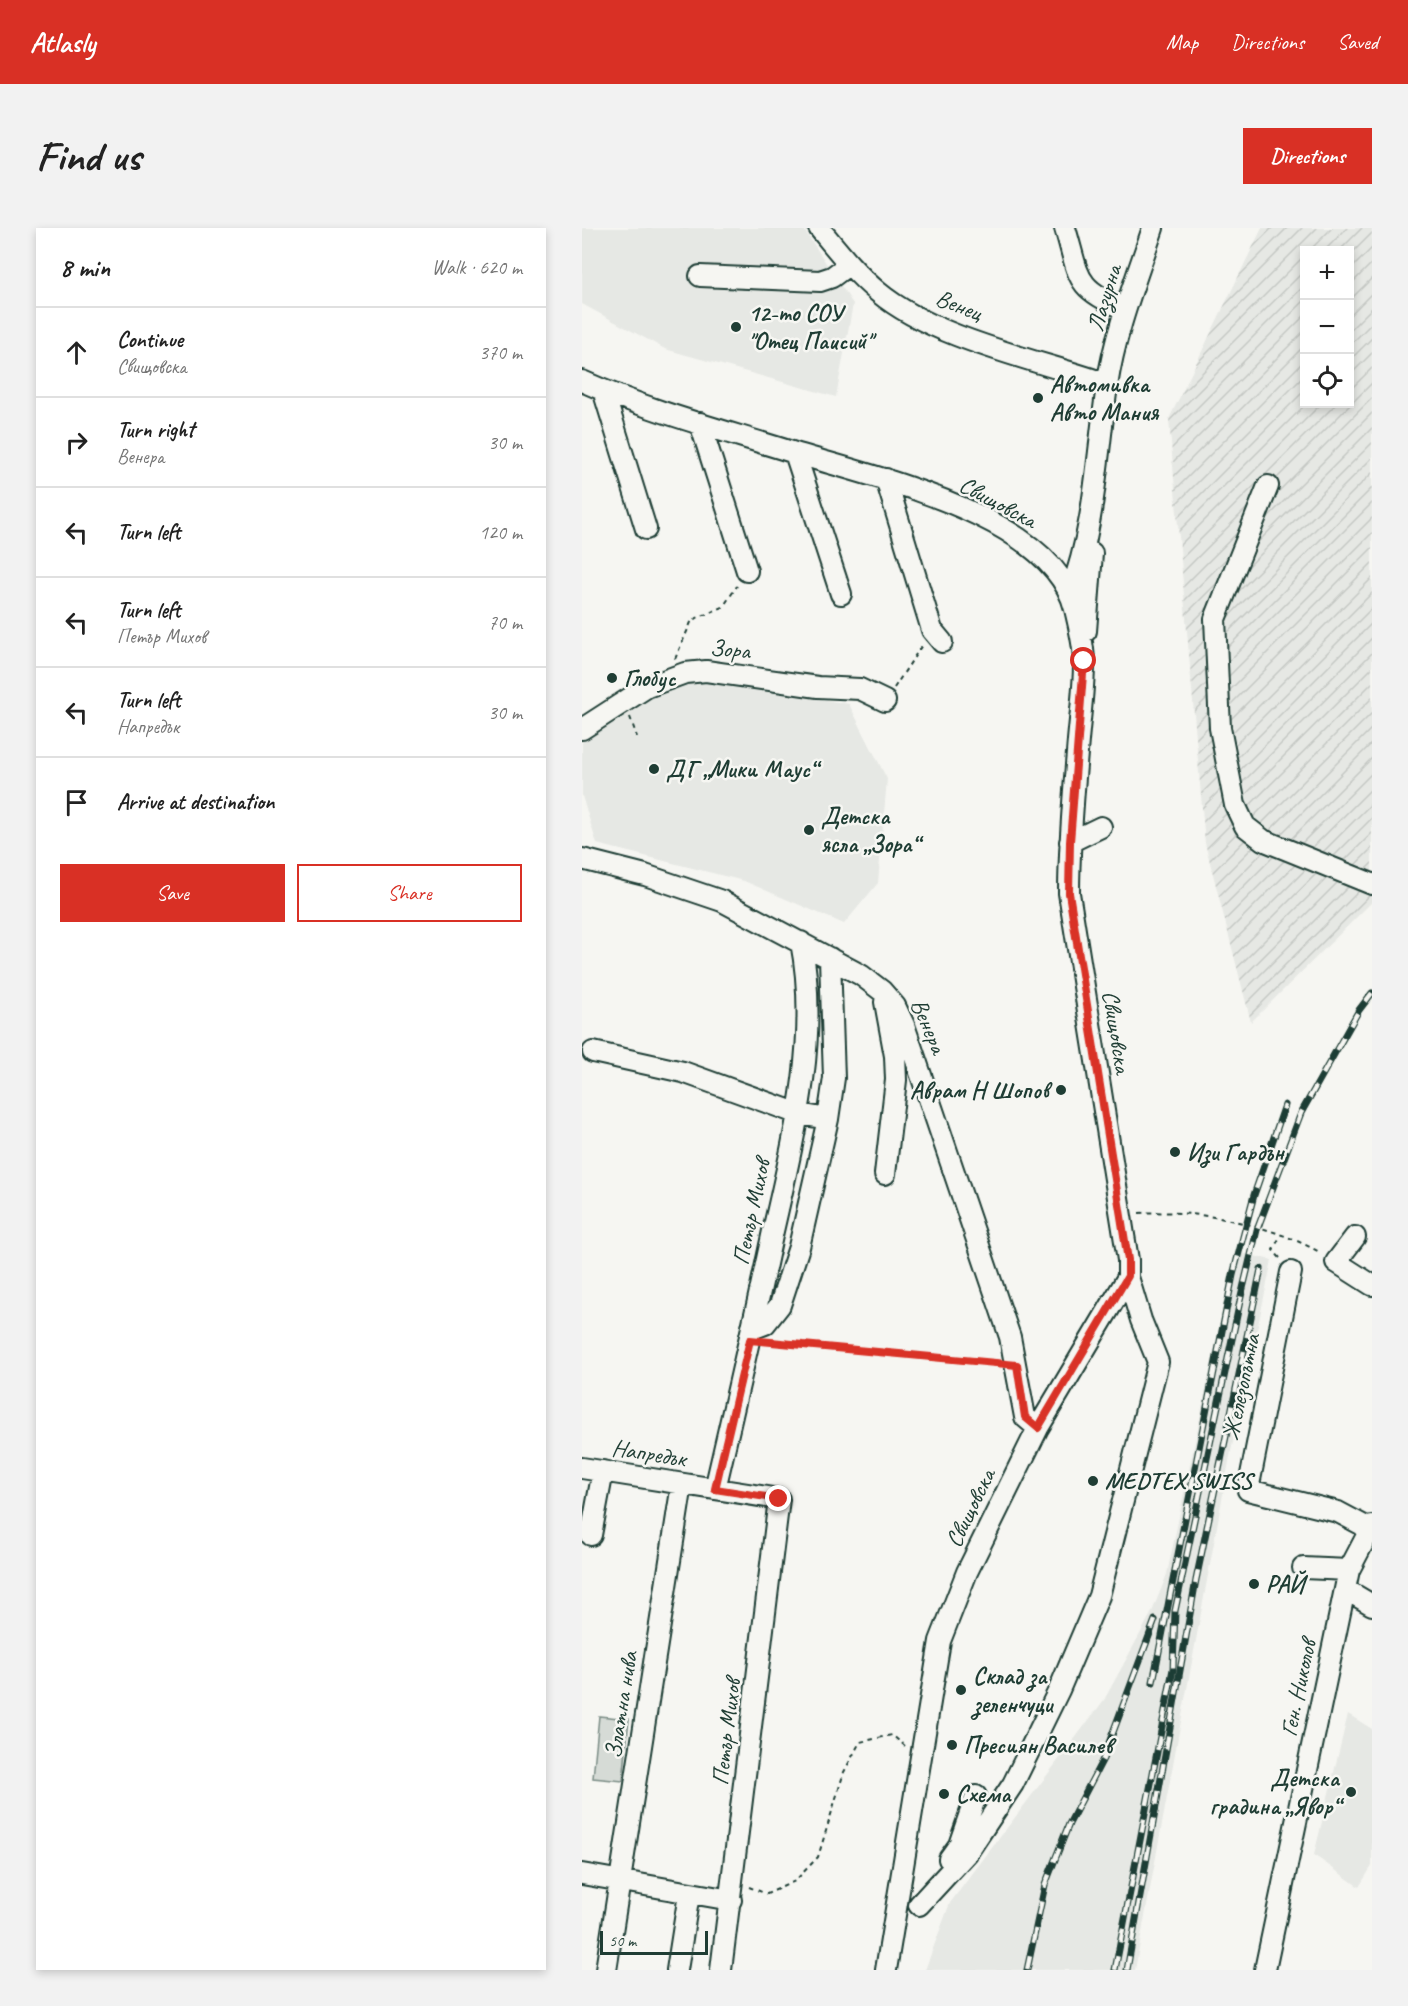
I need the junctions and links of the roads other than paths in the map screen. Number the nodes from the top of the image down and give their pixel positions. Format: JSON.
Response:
{"nodes":[{"id":1,"x":819,"y":228,"type":"edge"},
{"id":2,"x":1065,"y":228,"type":"edge"},
{"id":3,"x":1153,"y":228,"type":"edge"},
{"id":4,"x":848,"y":266,"type":"junction"},
{"id":5,"x":700,"y":276,"type":"dead end"},
{"id":6,"x":1125,"y":309,"type":"junction"},
{"id":7,"x":582,"y":381,"type":"edge"},
{"id":8,"x":1107,"y":384,"type":"junction"},
{"id":9,"x":603,"y":390,"type":"junction"},
{"id":10,"x":700,"y":423,"type":"junction"},
{"id":11,"x":795,"y":453,"type":"junction"},
{"id":12,"x":1099,"y":454,"type":"junction"},
{"id":13,"x":886,"y":479,"type":"junction"},
{"id":14,"x":1268,"y":486,"type":"dead end"},
{"id":15,"x":645,"y":529,"type":"dead end"},
{"id":16,"x":747,"y":571,"type":"road end"},
{"id":17,"x":1070,"y":593,"type":"junction"},
{"id":18,"x":841,"y":594,"type":"dead end"},
{"id":19,"x":937,"y":636,"type":"road end"},
{"id":20,"x":1084,"y":661,"type":"junction"},
{"id":21,"x":885,"y":701,"type":"road end"},
{"id":22,"x":582,"y":729,"type":"edge"},
{"id":23,"x":1101,"y":827,"type":"dead end"},
{"id":24,"x":1070,"y":842,"type":"junction"},
{"id":25,"x":582,"y":859,"type":"edge"},
{"id":26,"x":1372,"y":885,"type":"edge"},
{"id":27,"x":801,"y":942,"type":"junction"},
{"id":28,"x":830,"y":958,"type":"junction"},
{"id":29,"x":882,"y":990,"type":"junction"},
{"id":30,"x":593,"y":1052,"type":"dead end"},
{"id":31,"x":799,"y":1114,"type":"junction"},
{"id":32,"x":828,"y":1119,"type":"junction"},
{"id":33,"x":885,"y":1174,"type":"dead end"},
{"id":34,"x":1355,"y":1237,"type":"dead end"},
{"id":35,"x":1291,"y":1272,"type":"road end"},
{"id":36,"x":1128,"y":1276,"type":"junction"},
{"id":37,"x":1372,"y":1285,"type":"edge"},
{"id":38,"x":751,"y":1334,"type":"junction"},
{"id":39,"x":1038,"y":1428,"type":"junction"},
{"id":40,"x":582,"y":1468,"type":"edge"},
{"id":41,"x":603,"y":1471,"type":"junction"},
{"id":42,"x":682,"y":1484,"type":"junction"},
{"id":43,"x":715,"y":1489,"type":"junction"},
{"id":44,"x":779,"y":1499,"type":"joint"},
{"id":45,"x":591,"y":1535,"type":"dead end"},
{"id":46,"x":1369,"y":1536,"type":"edge"},
{"id":47,"x":1303,"y":1568,"type":"dead end"},
{"id":48,"x":1347,"y":1579,"type":"junction"},
{"id":49,"x":1372,"y":1605,"type":"edge"},
{"id":50,"x":976,"y":1796,"type":"dead end"},
{"id":51,"x":582,"y":1874,"type":"edge"},
{"id":52,"x":619,"y":1882,"type":"junction"},
{"id":53,"x":689,"y":1894,"type":"junction"},
{"id":54,"x":731,"y":1900,"type":"junction"},
{"id":55,"x":919,"y":1905,"type":"junction"},
{"id":56,"x":892,"y":1926,"type":"junction"},
{"id":57,"x":606,"y":1970,"type":"edge"},
{"id":58,"x":677,"y":1970,"type":"edge"},
{"id":59,"x":721,"y":1970,"type":"edge"},
{"id":60,"x":886,"y":1970,"type":"edge"},
{"id":61,"x":1265,"y":1970,"type":"edge"}],
"edges":[{"from":1,"to":4,"type":"street","name":"Венец"},
{"from":2,"to":6,"type":"street"},
{"from":3,"to":6,"type":"street","name":"Лазурна"},
{"from":4,"to":5,"type":"street"},
{"from":4,"to":8,"type":"street","name":"Венец"},
{"from":6,"to":8,"type":"street","name":"Лазурна"},
{"from":7,"to":9,"type":"street","name":"Свищовска"},
{"from":8,"to":12,"type":"street","name":"Лазурна"},
{"from":9,"to":10,"type":"street","name":"Свищовска"},
{"from":9,"to":15,"type":"street"},
{"from":10,"to":11,"type":"street","name":"Свищовска"},
{"from":10,"to":16,"type":"street"},
{"from":11,"to":13,"type":"street","name":"Свищовска"},
{"from":11,"to":18,"type":"street"},
{"from":12,"to":17,"type":"street"},
{"from":12,"to":20,"type":"street"},
{"from":13,"to":17,"type":"street","name":"Свищовска"},
{"from":13,"to":19,"type":"street"},
{"from":14,"to":26,"type":"street"},
{"from":17,"to":20,"type":"street","name":"Свищовска"},
{"from":20,"to":24,"type":"street","name":"Свищовска"},
{"from":21,"to":22,"type":"street","name":"Зора"},
{"from":23,"to":24,"type":"street"},
{"from":24,"to":36,"type":"street","name":"Свищовска"},
{"from":25,"to":27,"type":"street","name":"Венера"},
{"from":27,"to":28,"type":"street","name":"Венера"},
{"from":27,"to":31,"type":"street","name":"Петър Михов"},
{"from":28,"to":29,"type":"street","name":"Венера"},
{"from":28,"to":32,"type":"street"},
{"from":29,"to":33,"type":"street"},
{"from":29,"to":39,"type":"street","name":"Венера"},
{"from":30,"to":31,"type":"street"},
{"from":31,"to":32,"type":"street"},
{"from":31,"to":38,"type":"street","name":"Петър Михов"},
{"from":32,"to":38,"type":"street"},
{"from":34,"to":37,"type":"street"},
{"from":35,"to":46,"type":"street","name":"Железопътна"},
{"from":36,"to":39,"type":"street","name":"Свищовска"},
{"from":36,"to":55,"type":"street"},
{"from":38,"to":43,"type":"street","name":"Петър Михов"},
{"from":39,"to":56,"type":"street","name":"Свищовска"},
{"from":40,"to":41,"type":"street","name":"Напредък"},
{"from":41,"to":42,"type":"street","name":"Напредък"},
{"from":41,"to":45,"type":"street"},
{"from":42,"to":43,"type":"street","name":"Напредък"},
{"from":42,"to":52,"type":"street","name":"Златна нива"},
{"from":43,"to":44,"type":"street","name":"Напредък"},
{"from":44,"to":54,"type":"street","name":"Петър Михов"},
{"from":46,"to":48,"type":"street","name":"Ген. Николов"},
{"from":47,"to":48,"type":"street"},
{"from":48,"to":49,"type":"street"},
{"from":48,"to":61,"type":"street","name":"Ген. Николов"},
{"from":50,"to":55,"type":"street"},
{"from":51,"to":52,"type":"street"},
{"from":52,"to":53,"type":"street"},
{"from":52,"to":57,"type":"street","name":"Златна нива"},
{"from":53,"to":54,"type":"street"},
{"from":53,"to":58,"type":"street"},
{"from":54,"to":59,"type":"street","name":"Петър Михов"},
{"from":55,"to":56,"type":"street"},
{"from":56,"to":60,"type":"street","name":"Свищовска"}]}
